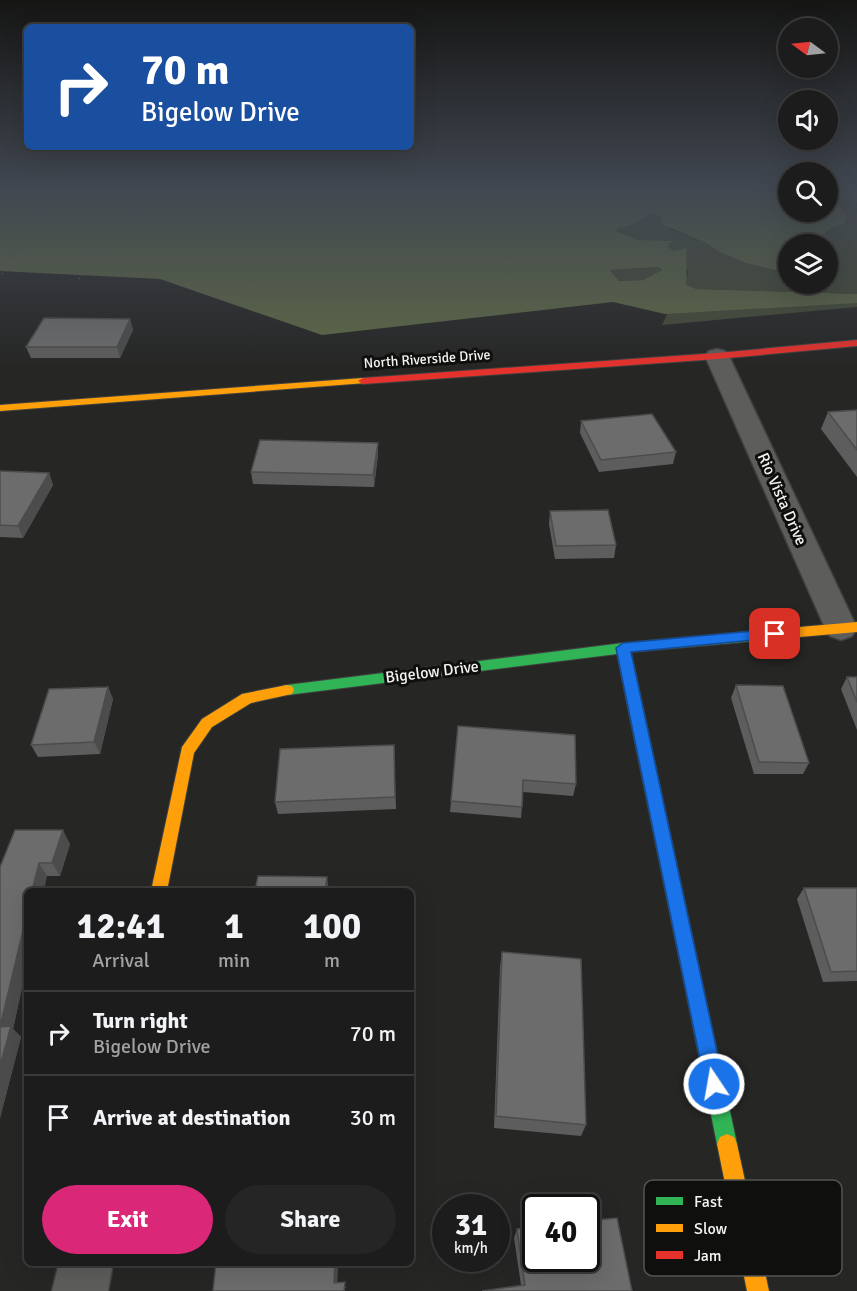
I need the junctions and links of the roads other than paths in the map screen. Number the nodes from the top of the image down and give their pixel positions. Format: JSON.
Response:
{"nodes":[{"id":1,"x":857,"y":343,"type":"edge"},
{"id":2,"x":717,"y":356,"type":"junction"},
{"id":3,"x":0,"y":408,"type":"edge"},
{"id":4,"x":849,"y":627,"type":"edge"},
{"id":5,"x":623,"y":648,"type":"junction"},
{"id":6,"x":160,"y":888,"type":"edge"},
{"id":7,"x":735,"y":1180,"type":"edge"},
{"id":8,"x":85,"y":1266,"type":"edge"},
{"id":9,"x":755,"y":1276,"type":"edge"},
{"id":10,"x":80,"y":1291,"type":"edge"},
{"id":11,"x":758,"y":1291,"type":"edge"}],
"edges":[{"from":1,"to":2,"type":"street","name":"North Riverside Drive"},
{"from":2,"to":3,"type":"street","name":"North Riverside Drive"},
{"from":2,"to":4,"type":"street","name":"Rio Vista Drive"},
{"from":4,"to":5,"type":"street","name":"Bigelow Drive"},
{"from":5,"to":6,"type":"street","name":"Bigelow Drive"},
{"from":5,"to":7,"type":"street"},
{"from":8,"to":10,"type":"street"},
{"from":9,"to":11,"type":"street"}]}
